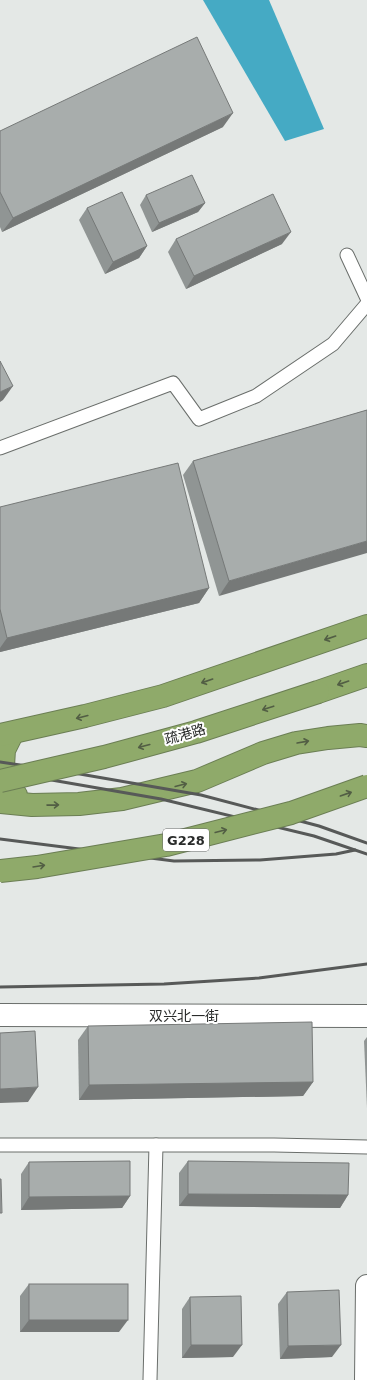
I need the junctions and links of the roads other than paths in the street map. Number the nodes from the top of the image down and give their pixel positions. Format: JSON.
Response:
{"nodes":[{"id":1,"x":347,"y":255,"type":"dead end"},
{"id":2,"x":367,"y":298,"type":"edge"},
{"id":3,"x":367,"y":304,"type":"edge"},
{"id":4,"x":0,"y":448,"type":"edge"},
{"id":5,"x":367,"y":626,"type":"edge"},
{"id":6,"x":367,"y":675,"type":"edge"},
{"id":7,"x":6,"y":734,"type":"edge"},
{"id":8,"x":367,"y":736,"type":"edge"},
{"id":9,"x":0,"y":781,"type":"edge"},
{"id":10,"x":367,"y":786,"type":"edge"},
{"id":11,"x":0,"y":802,"type":"edge"},
{"id":12,"x":32,"y":805,"type":"junction"},
{"id":13,"x":0,"y":871,"type":"edge"},
{"id":14,"x":0,"y":1015,"type":"edge"},
{"id":15,"x":367,"y":1016,"type":"edge"},
{"id":16,"x":0,"y":1145,"type":"edge"},
{"id":17,"x":156,"y":1145,"type":"junction"},
{"id":18,"x":367,"y":1147,"type":"edge"},
{"id":19,"x":367,"y":1286,"type":"edge"},
{"id":20,"x":150,"y":1380,"type":"edge"},
{"id":21,"x":366,"y":1380,"type":"edge"}],
"edges":[{"from":1,"to":2,"type":"lane"},
{"from":3,"to":4,"type":"lane"},
{"from":5,"to":7,"type":"highway","one_way":true},
{"from":6,"to":9,"type":"highway","name":"疏港路","one_way":true,"bridge":true},
{"from":7,"to":12,"type":"highway"},
{"from":12,"to":8,"type":"highway","one_way":true},
{"from":13,"to":10,"type":"highway","number":"G228","one_way":true,"bridge":true},
{"from":11,"to":12,"type":"highway"},
{"from":14,"to":15,"type":"street","name":"双兴北一街"},
{"from":16,"to":17,"type":"lane"},
{"from":17,"to":18,"type":"lane"},
{"from":17,"to":20,"type":"lane"},
{"from":19,"to":21,"type":"street"}]}
